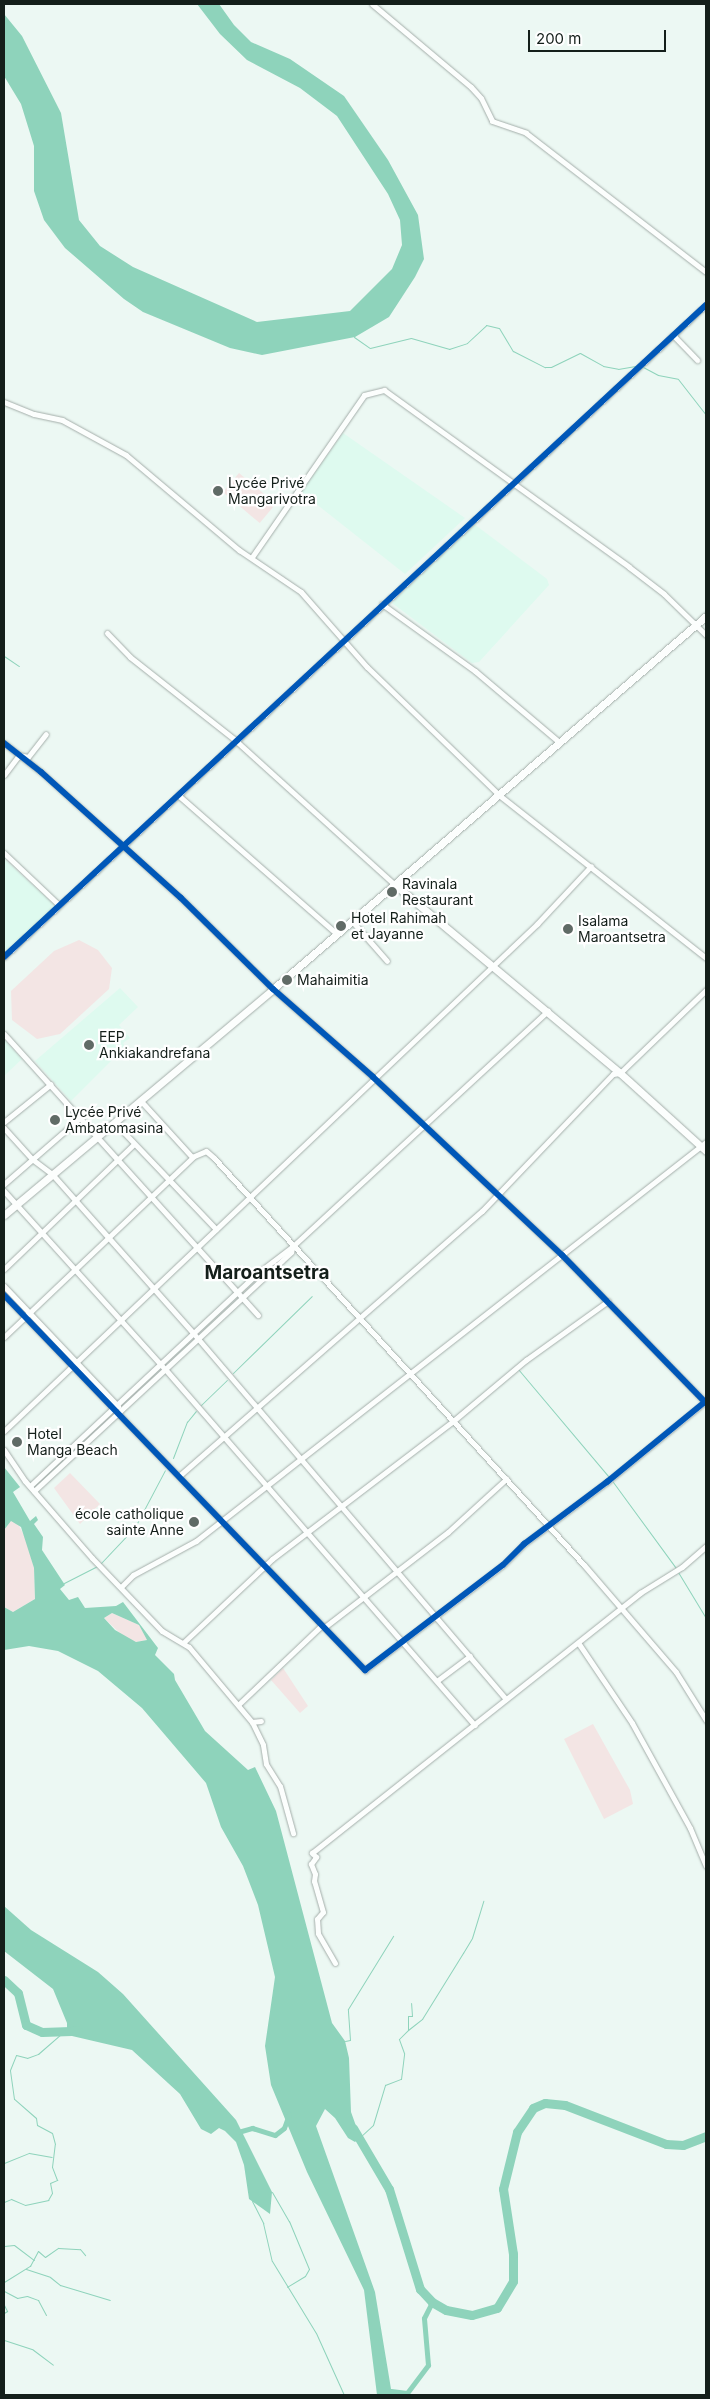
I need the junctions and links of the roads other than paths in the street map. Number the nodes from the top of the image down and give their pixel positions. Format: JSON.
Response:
{"nodes":[{"id":1,"x":372,"y":4,"type":"edge"},
{"id":2,"x":706,"y":272,"type":"edge"},
{"id":3,"x":706,"y":304,"type":"edge"},
{"id":4,"x":673,"y":335,"type":"junction"},
{"id":5,"x":697,"y":360,"type":"dead end"},
{"id":6,"x":4,"y":402,"type":"edge"},
{"id":7,"x":510,"y":484,"type":"junction"},
{"id":8,"x":252,"y":557,"type":"junction"},
{"id":9,"x":382,"y":604,"type":"junction"},
{"id":10,"x":706,"y":616,"type":"edge"},
{"id":11,"x":696,"y":624,"type":"junction"},
{"id":12,"x":107,"y":633,"type":"dead end"},
{"id":13,"x":706,"y":635,"type":"edge"},
{"id":14,"x":344,"y":639,"type":"junction"},
{"id":15,"x":46,"y":734,"type":"dead end"},
{"id":16,"x":234,"y":739,"type":"junction"},
{"id":17,"x":559,"y":742,"type":"junction"},
{"id":18,"x":4,"y":743,"type":"edge"},
{"id":19,"x":19,"y":755,"type":"junction"},
{"id":20,"x":4,"y":775,"type":"edge"},
{"id":21,"x":178,"y":795,"type":"junction"},
{"id":22,"x":499,"y":795,"type":"junction"},
{"id":23,"x":124,"y":846,"type":"junction"},
{"id":24,"x":4,"y":853,"type":"edge"},
{"id":25,"x":591,"y":866,"type":"junction"},
{"id":26,"x":394,"y":884,"type":"junction"},
{"id":27,"x":59,"y":905,"type":"junction"},
{"id":28,"x":352,"y":921,"type":"junction"},
{"id":29,"x":336,"y":934,"type":"junction"},
{"id":30,"x":4,"y":956,"type":"edge"},
{"id":31,"x":706,"y":958,"type":"edge"},
{"id":32,"x":387,"y":961,"type":"dead end"},
{"id":33,"x":492,"y":966,"type":"junction"},
{"id":34,"x":273,"y":989,"type":"junction"},
{"id":35,"x":706,"y":990,"type":"edge"},
{"id":36,"x":548,"y":1011,"type":"junction"},
{"id":37,"x":4,"y":1034,"type":"edge"},
{"id":38,"x":620,"y":1073,"type":"junction"},
{"id":39,"x":373,"y":1077,"type":"junction"},
{"id":40,"x":51,"y":1084,"type":"junction"},
{"id":41,"x":140,"y":1100,"type":"junction"},
{"id":42,"x":80,"y":1118,"type":"junction"},
{"id":43,"x":4,"y":1122,"type":"edge"},
{"id":44,"x":114,"y":1122,"type":"junction"},
{"id":45,"x":423,"y":1124,"type":"junction"},
{"id":46,"x":4,"y":1128,"type":"edge"},
{"id":47,"x":96,"y":1138,"type":"junction"},
{"id":48,"x":134,"y":1144,"type":"junction"},
{"id":49,"x":705,"y":1147,"type":"edge"},
{"id":50,"x":193,"y":1157,"type":"junction"},
{"id":51,"x":32,"y":1159,"type":"junction"},
{"id":52,"x":117,"y":1161,"type":"junction"},
{"id":53,"x":52,"y":1174,"type":"junction"},
{"id":54,"x":168,"y":1180,"type":"junction"},
{"id":55,"x":4,"y":1184,"type":"edge"},
{"id":56,"x":4,"y":1191,"type":"edge"},
{"id":57,"x":498,"y":1195,"type":"junction"},
{"id":58,"x":151,"y":1197,"type":"junction"},
{"id":59,"x":248,"y":1198,"type":"junction"},
{"id":60,"x":74,"y":1200,"type":"junction"},
{"id":61,"x":16,"y":1205,"type":"junction"},
{"id":62,"x":4,"y":1216,"type":"edge"},
{"id":63,"x":216,"y":1229,"type":"junction"},
{"id":64,"x":40,"y":1231,"type":"junction"},
{"id":65,"x":107,"y":1238,"type":"junction"},
{"id":66,"x":293,"y":1246,"type":"junction"},
{"id":67,"x":197,"y":1248,"type":"junction"},
{"id":68,"x":562,"y":1255,"type":"junction"},
{"id":69,"x":4,"y":1269,"type":"edge"},
{"id":70,"x":75,"y":1271,"type":"junction"},
{"id":71,"x":4,"y":1286,"type":"edge"},
{"id":72,"x":153,"y":1288,"type":"junction"},
{"id":73,"x":4,"y":1295,"type":"edge"},
{"id":74,"x":239,"y":1295,"type":"junction"},
{"id":75,"x":608,"y":1301,"type":"junction"},
{"id":76,"x":29,"y":1313,"type":"junction"},
{"id":77,"x":258,"y":1315,"type":"dead end"},
{"id":78,"x":24,"y":1317,"type":"junction"},
{"id":79,"x":120,"y":1318,"type":"junction"},
{"id":80,"x":359,"y":1319,"type":"junction"},
{"id":81,"x":196,"y":1336,"type":"junction"},
{"id":82,"x":4,"y":1337,"type":"edge"},
{"id":83,"x":78,"y":1363,"type":"junction"},
{"id":84,"x":162,"y":1366,"type":"junction"},
{"id":85,"x":73,"y":1368,"type":"junction"},
{"id":86,"x":410,"y":1376,"type":"junction"},
{"id":87,"x":706,"y":1402,"type":"edge"},
{"id":88,"x":116,"y":1408,"type":"junction"},
{"id":89,"x":256,"y":1408,"type":"junction"},
{"id":90,"x":452,"y":1422,"type":"junction"},
{"id":91,"x":4,"y":1432,"type":"edge"},
{"id":92,"x":224,"y":1437,"type":"junction"},
{"id":93,"x":4,"y":1450,"type":"edge"},
{"id":94,"x":302,"y":1459,"type":"junction"},
{"id":95,"x":179,"y":1476,"type":"junction"},
{"id":96,"x":506,"y":1479,"type":"junction"},
{"id":97,"x":30,"y":1486,"type":"junction"},
{"id":98,"x":266,"y":1486,"type":"junction"},
{"id":99,"x":34,"y":1491,"type":"junction"},
{"id":100,"x":342,"y":1507,"type":"junction"},
{"id":101,"x":221,"y":1520,"type":"junction"},
{"id":102,"x":548,"y":1526,"type":"junction"},
{"id":103,"x":308,"y":1533,"type":"junction"},
{"id":104,"x":706,"y":1546,"type":"edge"},
{"id":105,"x":265,"y":1566,"type":"junction"},
{"id":106,"x":396,"y":1570,"type":"junction"},
{"id":107,"x":121,"y":1586,"type":"junction"},
{"id":108,"x":363,"y":1595,"type":"junction"},
{"id":109,"x":620,"y":1609,"type":"junction"},
{"id":110,"x":435,"y":1614,"type":"junction"},
{"id":111,"x":323,"y":1626,"type":"junction"},
{"id":112,"x":403,"y":1641,"type":"junction"},
{"id":113,"x":184,"y":1642,"type":"junction"},
{"id":114,"x":579,"y":1644,"type":"junction"},
{"id":115,"x":470,"y":1656,"type":"junction"},
{"id":116,"x":438,"y":1680,"type":"junction"},
{"id":117,"x":506,"y":1699,"type":"junction"},
{"id":118,"x":239,"y":1704,"type":"junction"},
{"id":119,"x":706,"y":1720,"type":"edge"},
{"id":120,"x":261,"y":1721,"type":"dead end"},
{"id":121,"x":252,"y":1722,"type":"junction"},
{"id":122,"x":475,"y":1725,"type":"junction"},
{"id":123,"x":293,"y":1833,"type":"dead end"},
{"id":124,"x":705,"y":1857,"type":"edge"},
{"id":125,"x":706,"y":1866,"type":"edge"},
{"id":126,"x":336,"y":1963,"type":"dead end"}],
"edges":[{"from":1,"to":2,"type":"street"},
{"from":3,"to":4,"type":"street"},
{"from":4,"to":5,"type":"street"},
{"from":4,"to":7,"type":"street"},
{"from":6,"to":8,"type":"street"},
{"from":7,"to":8,"type":"street"},
{"from":7,"to":9,"type":"street"},
{"from":7,"to":11,"type":"street"},
{"from":8,"to":14,"type":"street"},
{"from":9,"to":14,"type":"street"},
{"from":9,"to":17,"type":"street"},
{"from":10,"to":11,"type":"main road"},
{"from":11,"to":13,"type":"street"},
{"from":11,"to":17,"type":"main road"},
{"from":12,"to":16,"type":"street"},
{"from":14,"to":16,"type":"street"},
{"from":14,"to":22,"type":"street"},
{"from":15,"to":19,"type":"street"},
{"from":16,"to":21,"type":"street"},
{"from":16,"to":26,"type":"street"},
{"from":17,"to":22,"type":"main road"},
{"from":18,"to":19,"type":"street"},
{"from":19,"to":20,"type":"street"},
{"from":19,"to":23,"type":"street"},
{"from":21,"to":23,"type":"street"},
{"from":21,"to":29,"type":"street"},
{"from":22,"to":25,"type":"street"},
{"from":22,"to":26,"type":"main road"},
{"from":23,"to":27,"type":"street"},
{"from":23,"to":34,"type":"street"},
{"from":24,"to":27,"type":"street"},
{"from":25,"to":31,"type":"street"},
{"from":25,"to":33,"type":"street"},
{"from":26,"to":28,"type":"main road"},
{"from":26,"to":33,"type":"main road"},
{"from":27,"to":30,"type":"street"},
{"from":28,"to":29,"type":"main road"},
{"from":28,"to":32,"type":"street"},
{"from":29,"to":34,"type":"main road"},
{"from":33,"to":36,"type":"main road"},
{"from":33,"to":39,"type":"street"},
{"from":34,"to":39,"type":"street"},
{"from":34,"to":41,"type":"main road"},
{"from":35,"to":38,"type":"street"},
{"from":36,"to":38,"type":"main road"},
{"from":36,"to":45,"type":"street"},
{"from":37,"to":40,"type":"street"},
{"from":38,"to":49,"type":"main road"},
{"from":38,"to":57,"type":"street"},
{"from":39,"to":45,"type":"street"},
{"from":39,"to":59,"type":"street"},
{"from":40,"to":42,"type":"street"},
{"from":40,"to":43,"type":"street"},
{"from":41,"to":44,"type":"main road"},
{"from":41,"to":50,"type":"street"},
{"from":42,"to":47,"type":"street"},
{"from":42,"to":51,"type":"street"},
{"from":44,"to":47,"type":"main road"},
{"from":44,"to":48,"type":"street"},
{"from":45,"to":57,"type":"street"},
{"from":45,"to":66,"type":"street"},
{"from":46,"to":51,"type":"street"},
{"from":47,"to":52,"type":"street"},
{"from":47,"to":53,"type":"main road"},
{"from":48,"to":52,"type":"street"},
{"from":48,"to":54,"type":"street"},
{"from":49,"to":68,"type":"street"},
{"from":50,"to":54,"type":"street"},
{"from":50,"to":59,"type":"street"},
{"from":51,"to":53,"type":"street"},
{"from":51,"to":55,"type":"street"},
{"from":52,"to":58,"type":"street"},
{"from":52,"to":60,"type":"street"},
{"from":53,"to":60,"type":"street"},
{"from":53,"to":61,"type":"main road"},
{"from":54,"to":58,"type":"street"},
{"from":54,"to":63,"type":"street"},
{"from":56,"to":61,"type":"street"},
{"from":57,"to":68,"type":"street"},
{"from":57,"to":80,"type":"street"},
{"from":58,"to":65,"type":"street"},
{"from":58,"to":67,"type":"street"},
{"from":59,"to":63,"type":"street"},
{"from":59,"to":66,"type":"street"},
{"from":60,"to":64,"type":"street"},
{"from":60,"to":65,"type":"street"},
{"from":61,"to":62,"type":"main road"},
{"from":61,"to":64,"type":"street"},
{"from":63,"to":67,"type":"street"},
{"from":64,"to":69,"type":"street"},
{"from":64,"to":70,"type":"street"},
{"from":65,"to":70,"type":"street"},
{"from":65,"to":72,"type":"street"},
{"from":66,"to":74,"type":"street"},
{"from":66,"to":80,"type":"street"},
{"from":67,"to":72,"type":"street"},
{"from":67,"to":74,"type":"street"},
{"from":68,"to":75,"type":"street"},
{"from":68,"to":86,"type":"street"},
{"from":70,"to":76,"type":"street"},
{"from":70,"to":79,"type":"street"},
{"from":71,"to":76,"type":"street"},
{"from":72,"to":79,"type":"street"},
{"from":72,"to":81,"type":"street"},
{"from":73,"to":78,"type":"street"},
{"from":74,"to":77,"type":"street"},
{"from":74,"to":81,"type":"street"},
{"from":75,"to":87,"type":"street"},
{"from":75,"to":90,"type":"street"},
{"from":76,"to":78,"type":"street"},
{"from":76,"to":83,"type":"street"},
{"from":78,"to":82,"type":"street"},
{"from":78,"to":85,"type":"street"},
{"from":79,"to":83,"type":"street"},
{"from":79,"to":84,"type":"street"},
{"from":80,"to":86,"type":"street"},
{"from":80,"to":89,"type":"street"},
{"from":81,"to":84,"type":"street"},
{"from":81,"to":89,"type":"street"},
{"from":83,"to":85,"type":"street"},
{"from":83,"to":88,"type":"street"},
{"from":84,"to":88,"type":"street"},
{"from":84,"to":92,"type":"street"},
{"from":85,"to":88,"type":"street"},
{"from":85,"to":91,"type":"street"},
{"from":86,"to":90,"type":"street"},
{"from":86,"to":94,"type":"street"},
{"from":87,"to":102,"type":"street"},
{"from":88,"to":95,"type":"street"},
{"from":88,"to":97,"type":"street"},
{"from":88,"to":99,"type":"street"},
{"from":89,"to":92,"type":"street"},
{"from":89,"to":94,"type":"street"},
{"from":90,"to":96,"type":"street"},
{"from":90,"to":100,"type":"street"},
{"from":92,"to":95,"type":"street"},
{"from":92,"to":98,"type":"street"},
{"from":93,"to":97,"type":"street"},
{"from":94,"to":98,"type":"street"},
{"from":94,"to":100,"type":"street"},
{"from":95,"to":101,"type":"street"},
{"from":96,"to":102,"type":"street"},
{"from":96,"to":106,"type":"street"},
{"from":97,"to":99,"type":"street"},
{"from":98,"to":101,"type":"street"},
{"from":98,"to":103,"type":"street"},
{"from":99,"to":107,"type":"street"},
{"from":100,"to":103,"type":"street"},
{"from":100,"to":106,"type":"street"},
{"from":101,"to":105,"type":"street"},
{"from":101,"to":107,"type":"street"},
{"from":102,"to":109,"type":"street"},
{"from":102,"to":110,"type":"street"},
{"from":103,"to":105,"type":"street"},
{"from":103,"to":108,"type":"street"},
{"from":104,"to":109,"type":"street"},
{"from":105,"to":111,"type":"street"},
{"from":105,"to":113,"type":"street"},
{"from":106,"to":108,"type":"street"},
{"from":106,"to":110,"type":"street"},
{"from":107,"to":113,"type":"street"},
{"from":108,"to":111,"type":"street"},
{"from":108,"to":112,"type":"street"},
{"from":109,"to":114,"type":"street"},
{"from":109,"to":119,"type":"street"},
{"from":110,"to":112,"type":"street"},
{"from":110,"to":115,"type":"street"},
{"from":111,"to":112,"type":"street"},
{"from":111,"to":118,"type":"street"},
{"from":112,"to":116,"type":"street"},
{"from":113,"to":118,"type":"street"},
{"from":114,"to":117,"type":"street"},
{"from":114,"to":124,"type":"street"},
{"from":115,"to":116,"type":"street"},
{"from":115,"to":117,"type":"street"},
{"from":116,"to":122,"type":"street"},
{"from":117,"to":122,"type":"street"},
{"from":118,"to":121,"type":"street"},
{"from":120,"to":121,"type":"street"},
{"from":121,"to":123,"type":"street"},
{"from":122,"to":126,"type":"street"},
{"from":124,"to":125,"type":"street"}]}
